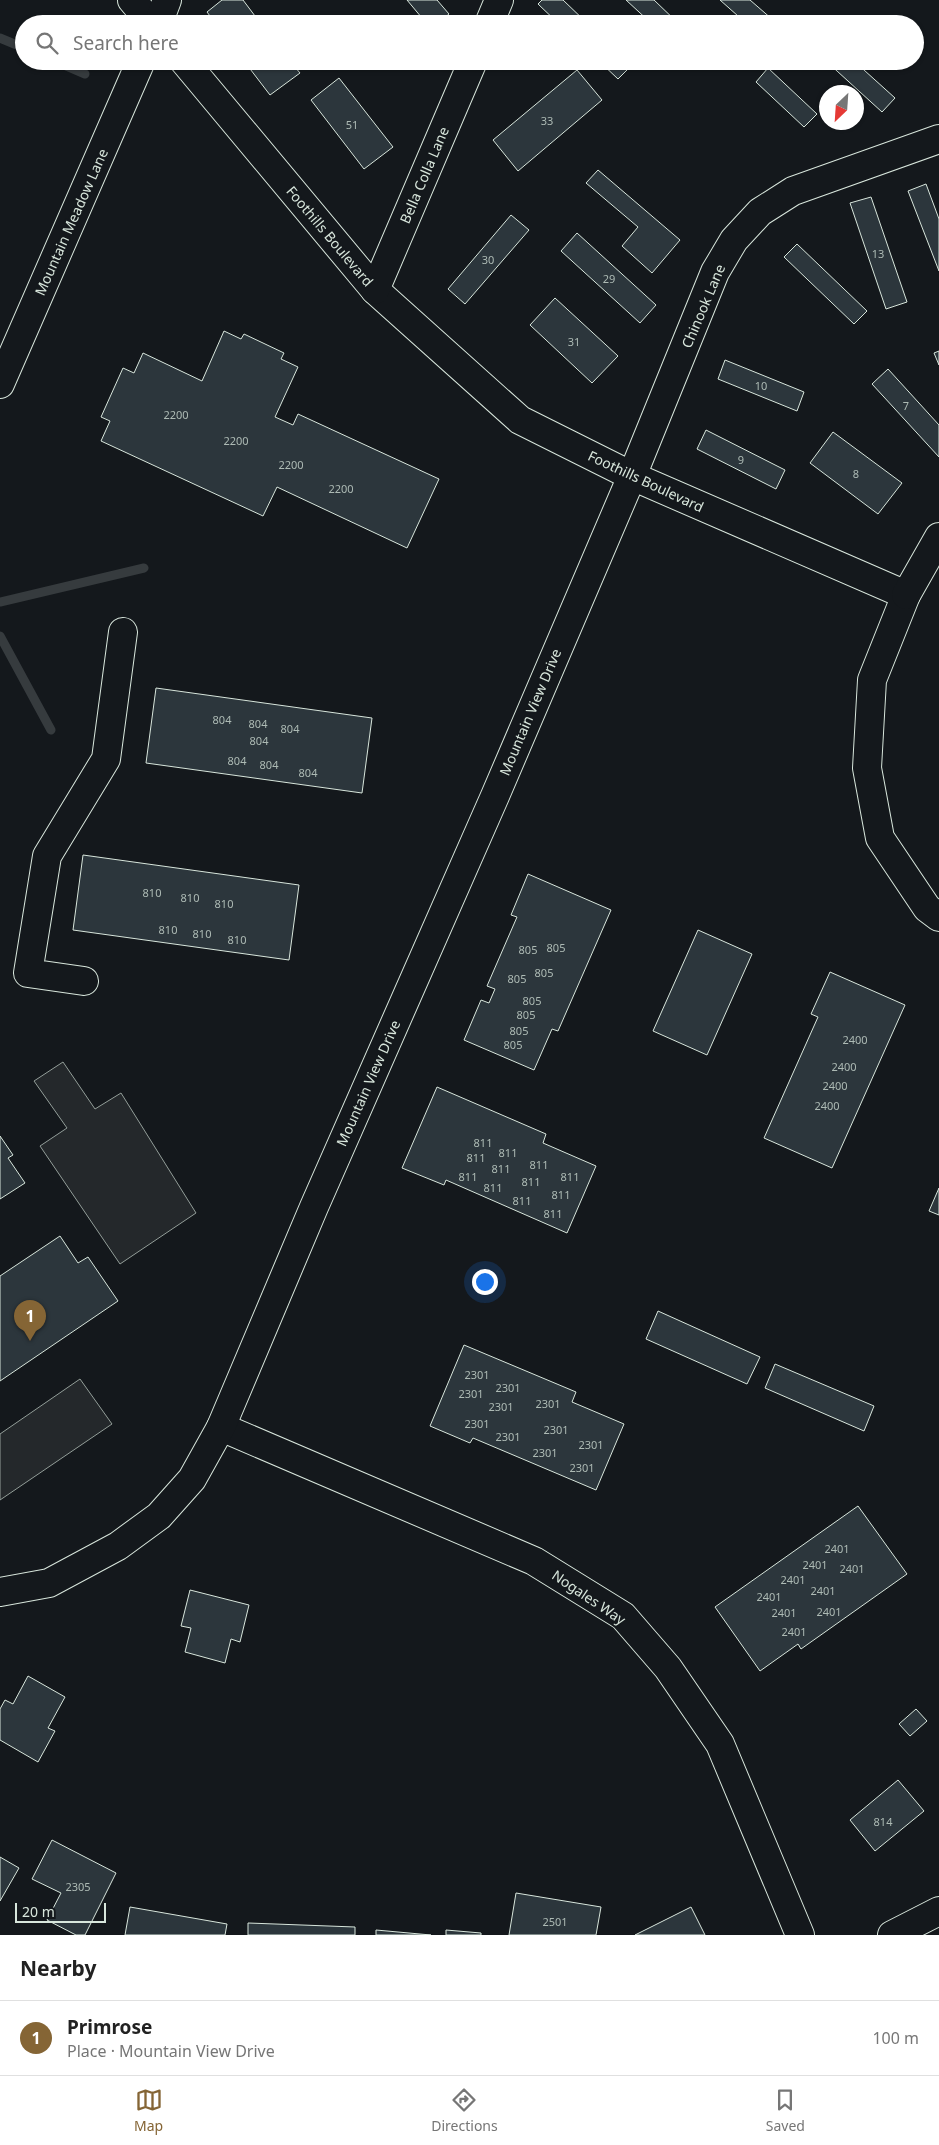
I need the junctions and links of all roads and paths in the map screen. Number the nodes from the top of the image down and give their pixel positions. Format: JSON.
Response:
{"nodes":[{"id":1,"x":132,"y":0,"type":"edge"},
{"id":2,"x":167,"y":0,"type":"edge"},
{"id":3,"x":499,"y":0,"type":"edge"},
{"id":4,"x":144,"y":15,"type":"edge"},
{"id":5,"x":161,"y":15,"type":"edge"},
{"id":6,"x":493,"y":15,"type":"edge"},
{"id":7,"x":137,"y":70,"type":"edge"},
{"id":8,"x":192,"y":70,"type":"edge"},
{"id":9,"x":469,"y":70,"type":"edge"},
{"id":10,"x":939,"y":139,"type":"edge"},
{"id":11,"x":375,"y":290,"type":"junction"},
{"id":12,"x":0,"y":384,"type":"edge"},
{"id":13,"x":632,"y":476,"type":"junction"},
{"id":14,"x":939,"y":537,"type":"edge"},
{"id":15,"x":906,"y":595,"type":"junction"},
{"id":16,"x":123,"y":632,"type":"dead end"},
{"id":17,"x":939,"y":916,"type":"edge"},
{"id":18,"x":84,"y":981,"type":"dead end"},
{"id":19,"x":221,"y":1427,"type":"junction"},
{"id":20,"x":0,"y":1592,"type":"edge"},
{"id":21,"x":939,"y":1910,"type":"edge"},
{"id":22,"x":800,"y":1935,"type":"edge"},
{"id":23,"x":892,"y":1935,"type":"edge"}],
"edges":[{"from":1,"to":4,"type":"street"},
{"from":2,"to":5,"type":"street"},
{"from":3,"to":6,"type":"street"},
{"from":7,"to":12,"type":"street","name":"Mountain Meadow Lane"},
{"from":8,"to":11,"type":"street","name":"Foothills Boulevard"},
{"from":9,"to":11,"type":"street","name":"Bella Colla Lane"},
{"from":10,"to":13,"type":"street","name":"Chinook Lane"},
{"from":11,"to":13,"type":"street","name":"Foothills Boulevard"},
{"from":13,"to":15,"type":"street","name":"Foothills Boulevard"},
{"from":13,"to":19,"type":"street","name":"Mountain View Drive"},
{"from":14,"to":15,"type":"street"},
{"from":15,"to":17,"type":"street"},
{"from":16,"to":18,"type":"street"},
{"from":19,"to":20,"type":"street","name":"Mountain View Drive"},
{"from":19,"to":22,"type":"street","name":"Nogales Way"},
{"from":21,"to":23,"type":"street"}]}
